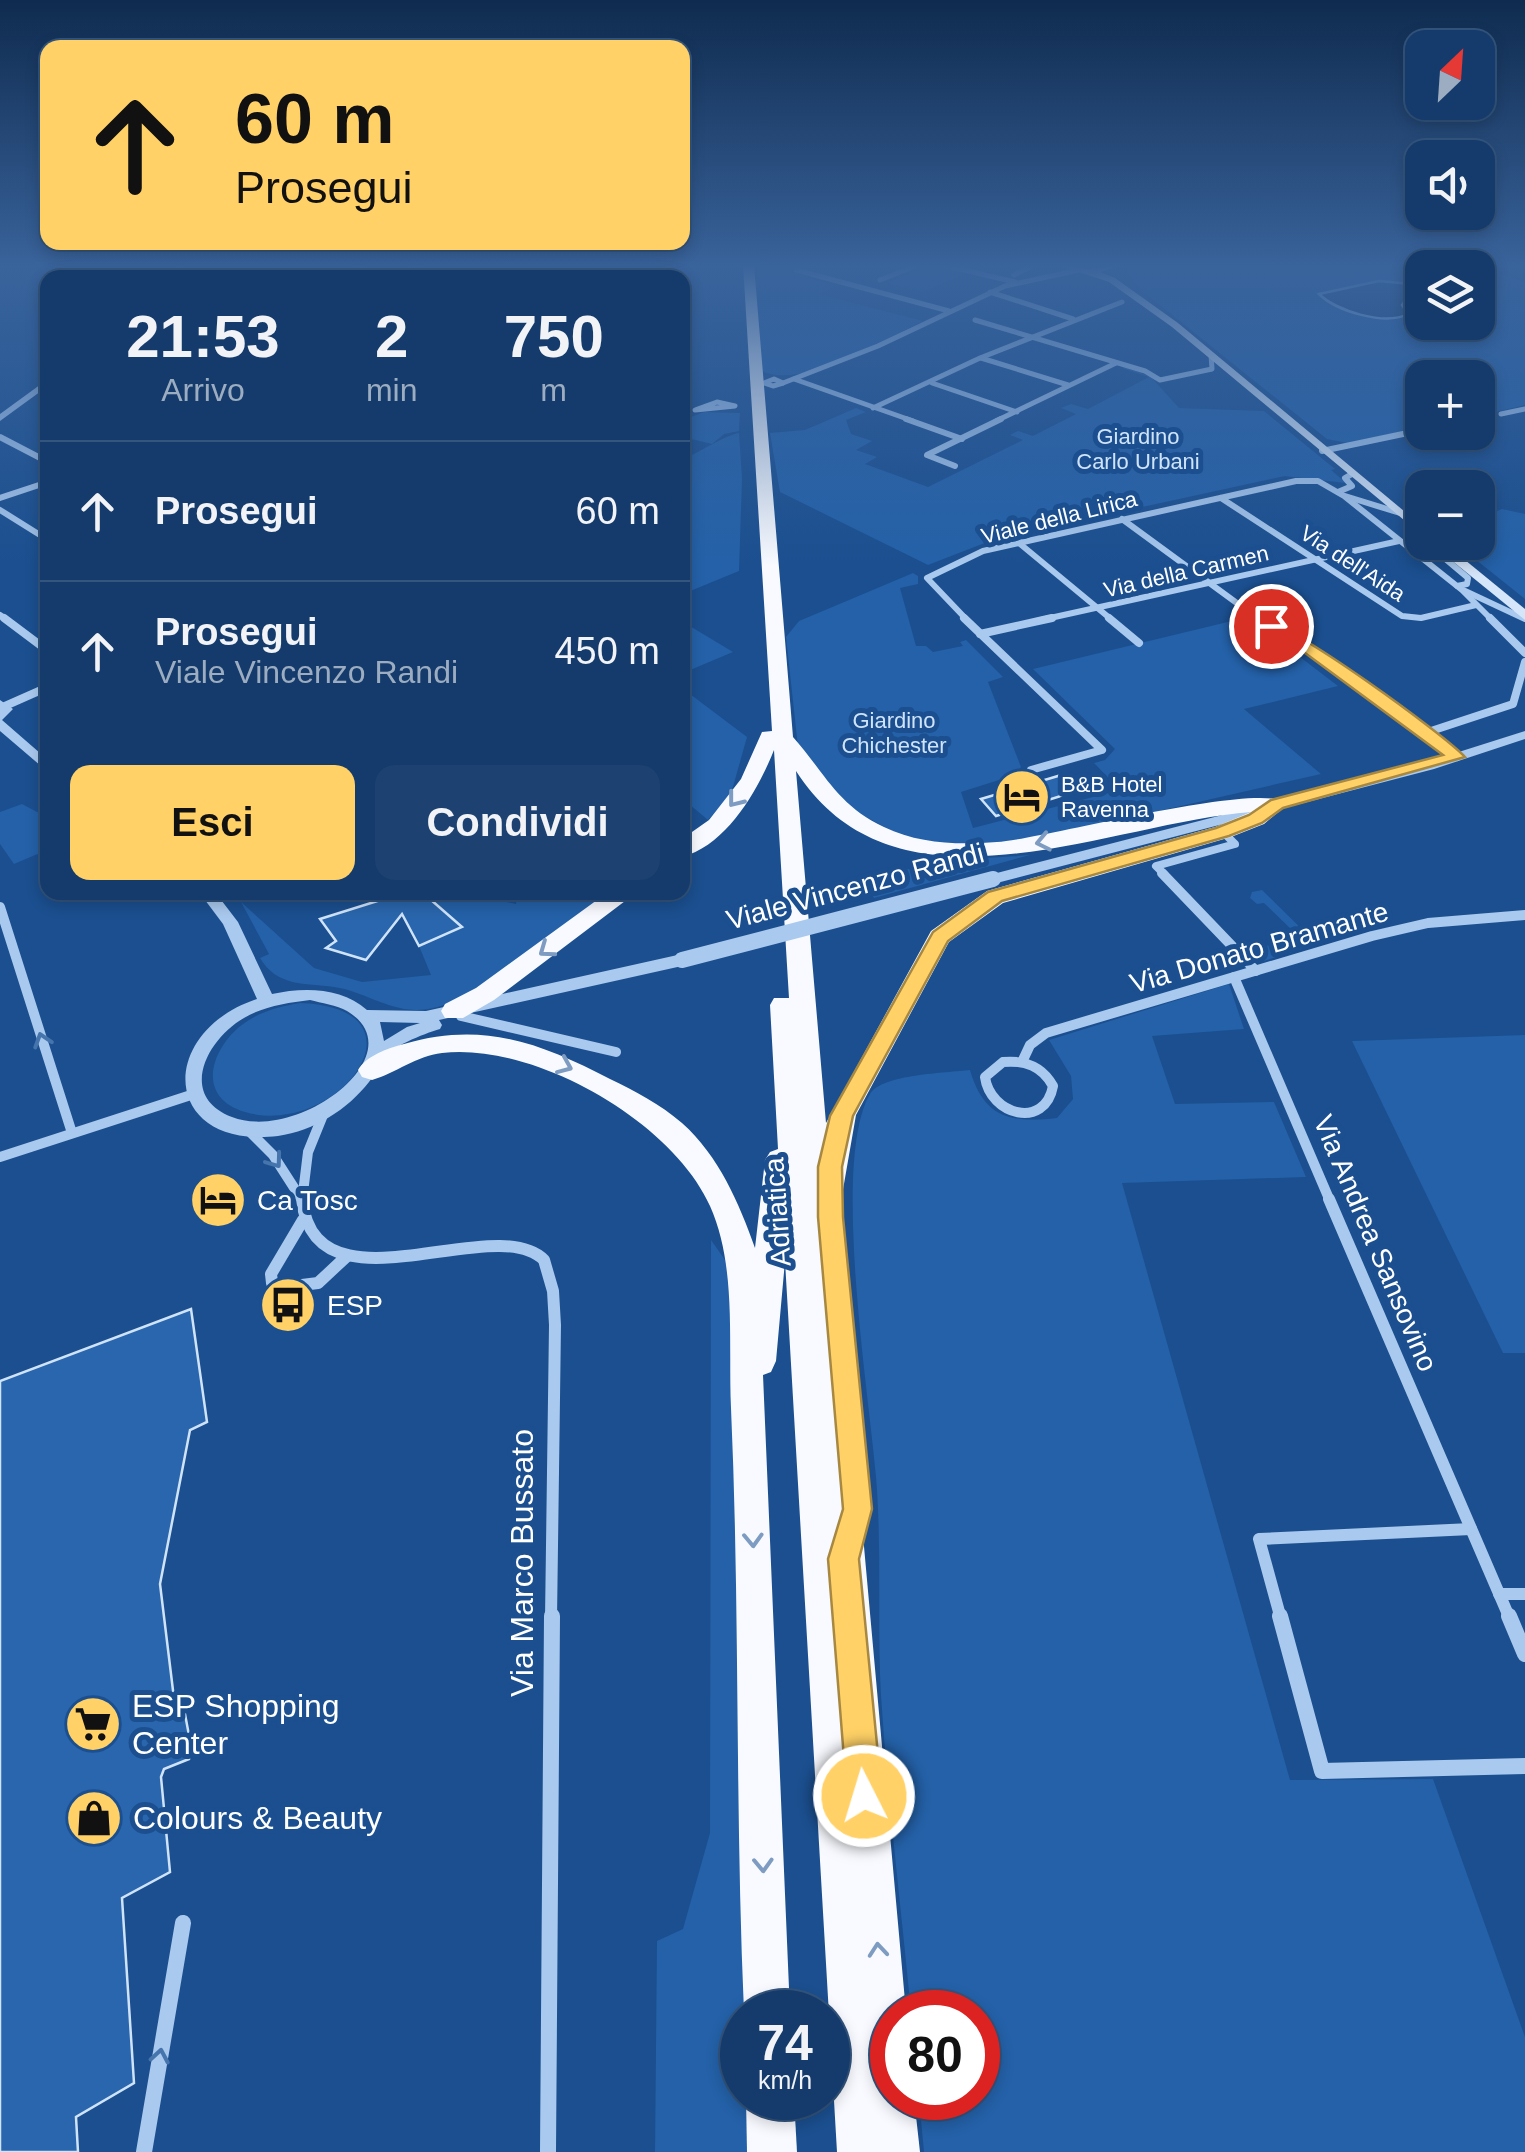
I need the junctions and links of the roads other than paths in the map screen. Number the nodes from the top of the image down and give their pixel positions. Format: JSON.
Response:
{"nodes":[{"id":1,"x":747,"y":365,"type":"edge"},
{"id":2,"x":754,"y":365,"type":"edge"},
{"id":3,"x":829,"y":365,"type":"edge"},
{"id":4,"x":965,"y":365,"type":"edge"},
{"id":5,"x":1004,"y":365,"type":"edge"},
{"id":6,"x":1110,"y":365,"type":"edge"},
{"id":7,"x":1127,"y":365,"type":"edge"},
{"id":8,"x":1212,"y":365,"type":"edge"},
{"id":9,"x":1224,"y":365,"type":"edge"},
{"id":10,"x":938,"y":368,"type":"dead end"},
{"id":11,"x":952,"y":372,"type":"junction"},
{"id":12,"x":794,"y":379,"type":"junction"},
{"id":13,"x":780,"y":382,"type":"dead end"},
{"id":14,"x":932,"y":384,"type":"junction"},
{"id":15,"x":1068,"y":385,"type":"junction"},
{"id":16,"x":40,"y":387,"type":"edge"},
{"id":17,"x":34,"y":391,"type":"junction"},
{"id":18,"x":40,"y":391,"type":"edge"},
{"id":19,"x":874,"y":408,"type":"junction"},
{"id":20,"x":1525,"y":409,"type":"edge"},
{"id":21,"x":695,"y":410,"type":"junction"},
{"id":22,"x":690,"y":412,"type":"edge"},
{"id":23,"x":1018,"y":412,"type":"junction"},
{"id":24,"x":1501,"y":414,"type":"dead end"},
{"id":25,"x":0,"y":418,"type":"edge"},
{"id":26,"x":1405,"y":434,"type":"edge"},
{"id":27,"x":0,"y":436,"type":"edge"},
{"id":28,"x":962,"y":439,"type":"junction"},
{"id":29,"x":1322,"y":452,"type":"junction"},
{"id":30,"x":40,"y":458,"type":"edge"},
{"id":31,"x":955,"y":466,"type":"dead end"},
{"id":32,"x":1352,"y":474,"type":"junction"},
{"id":33,"x":40,"y":485,"type":"edge"},
{"id":34,"x":1341,"y":494,"type":"junction"},
{"id":35,"x":0,"y":498,"type":"edge"},
{"id":36,"x":1221,"y":498,"type":"junction"},
{"id":37,"x":0,"y":510,"type":"edge"},
{"id":38,"x":1400,"y":513,"type":"junction"},
{"id":39,"x":1405,"y":517,"type":"edge"},
{"id":40,"x":1122,"y":519,"type":"junction"},
{"id":41,"x":40,"y":535,"type":"edge"},
{"id":42,"x":1399,"y":541,"type":"junction"},
{"id":43,"x":1019,"y":543,"type":"junction"},
{"id":44,"x":1316,"y":560,"type":"junction"},
{"id":45,"x":1446,"y":560,"type":"edge"},
{"id":46,"x":1457,"y":560,"type":"edge"},
{"id":47,"x":1210,"y":583,"type":"junction"},
{"id":48,"x":1460,"y":588,"type":"junction"},
{"id":49,"x":1476,"y":605,"type":"junction"},
{"id":50,"x":1097,"y":608,"type":"junction"},
{"id":51,"x":0,"y":615,"type":"edge"},
{"id":52,"x":1525,"y":618,"type":"edge"},
{"id":53,"x":980,"y":634,"type":"junction"},
{"id":54,"x":40,"y":644,"type":"edge"},
{"id":55,"x":1139,"y":644,"type":"dead end"},
{"id":56,"x":1525,"y":653,"type":"edge"},
{"id":57,"x":1525,"y":662,"type":"edge"},
{"id":58,"x":40,"y":691,"type":"edge"},
{"id":59,"x":1,"y":713,"type":"edge"},
{"id":60,"x":1425,"y":733,"type":"junction"},
{"id":61,"x":1525,"y":735,"type":"edge"},
{"id":62,"x":776,"y":737,"type":"junction"},
{"id":63,"x":1457,"y":757,"type":"junction"},
{"id":64,"x":40,"y":759,"type":"edge"},
{"id":65,"x":1031,"y":770,"type":"dead end"},
{"id":66,"x":1277,"y":804,"type":"junction"},
{"id":67,"x":1223,"y":832,"type":"junction"},
{"id":68,"x":690,"y":844,"type":"edge"},
{"id":69,"x":212,"y":900,"type":"edge"},
{"id":70,"x":614,"y":900,"type":"edge"},
{"id":71,"x":0,"y":908,"type":"edge"},
{"id":72,"x":1525,"y":915,"type":"edge"},
{"id":73,"x":1256,"y":971,"type":"junction"},
{"id":74,"x":1234,"y":977,"type":"junction"},
{"id":75,"x":267,"y":1002,"type":"junction"},
{"id":76,"x":457,"y":1013,"type":"junction"},
{"id":77,"x":367,"y":1016,"type":"junction"},
{"id":78,"x":616,"y":1052,"type":"dead end"},
{"id":79,"x":785,"y":1057,"type":"junction"},
{"id":80,"x":375,"y":1062,"type":"junction"},
{"id":81,"x":1022,"y":1062,"type":"junction"},
{"id":82,"x":194,"y":1094,"type":"junction"},
{"id":83,"x":323,"y":1115,"type":"junction"},
{"id":84,"x":246,"y":1128,"type":"junction"},
{"id":85,"x":72,"y":1133,"type":"junction"},
{"id":86,"x":0,"y":1157,"type":"edge"},
{"id":87,"x":300,"y":1197,"type":"junction"},
{"id":88,"x":304,"y":1219,"type":"junction"},
{"id":89,"x":347,"y":1256,"type":"junction"},
{"id":90,"x":750,"y":1442,"type":"junction"},
{"id":91,"x":1471,"y":1529,"type":"junction"},
{"id":92,"x":844,"y":1559,"type":"junction"},
{"id":93,"x":1499,"y":1594,"type":"junction"},
{"id":94,"x":1525,"y":1594,"type":"edge"},
{"id":95,"x":1525,"y":1654,"type":"edge"},
{"id":96,"x":1525,"y":1766,"type":"edge"},
{"id":97,"x":182,"y":1923,"type":"dead end"},
{"id":98,"x":766,"y":1990,"type":"edge"},
{"id":99,"x":771,"y":2120,"type":"edge"},
{"id":100,"x":144,"y":2152,"type":"edge"},
{"id":101,"x":548,"y":2152,"type":"edge"},
{"id":102,"x":772,"y":2152,"type":"edge"},
{"id":103,"x":862,"y":2152,"type":"edge"},
{"id":104,"x":895,"y":2152,"type":"edge"}],
"edges":[{"from":1,"to":62,"type":"highway","name":"Adriatica"},
{"from":2,"to":62,"type":"highway","name":"Adriatica"},
{"from":3,"to":12,"type":"street"},
{"from":4,"to":11,"type":"street"},
{"from":5,"to":15,"type":"street"},
{"from":6,"to":15,"type":"street"},
{"from":7,"to":8,"type":"street"},
{"from":9,"to":29,"type":"main road"},
{"from":10,"to":11,"type":"street"},
{"from":11,"to":14,"type":"street"},
{"from":12,"to":13,"type":"street"},
{"from":12,"to":19,"type":"street"},
{"from":14,"to":19,"type":"street"},
{"from":14,"to":23,"type":"street"},
{"from":15,"to":23,"type":"street"},
{"from":16,"to":17,"type":"street"},
{"from":17,"to":18,"type":"street"},
{"from":17,"to":25,"type":"street"},
{"from":19,"to":28,"type":"street"},
{"from":20,"to":24,"type":"street"},
{"from":21,"to":21,"type":"street"},
{"from":21,"to":22,"type":"street"},
{"from":23,"to":28,"type":"street"},
{"from":26,"to":29,"type":"street"},
{"from":27,"to":30,"type":"street"},
{"from":28,"to":31,"type":"street"},
{"from":29,"to":32,"type":"main road"},
{"from":32,"to":34,"type":"street"},
{"from":32,"to":38,"type":"main road"},
{"from":33,"to":35,"type":"street"},
{"from":34,"to":36,"type":"street","name":"Viale della Lirica"},
{"from":34,"to":38,"type":"street","name":"Viale della Lirica"},
{"from":34,"to":42,"type":"street","name":"Viale della Lirica"},
{"from":36,"to":40,"type":"street","name":"Viale della Lirica"},
{"from":36,"to":44,"type":"street","name":"Via dell'Aida"},
{"from":37,"to":41,"type":"street"},
{"from":38,"to":39,"type":"main road"},
{"from":40,"to":43,"type":"street","name":"Viale della Lirica"},
{"from":40,"to":47,"type":"street"},
{"from":42,"to":44,"type":"street","name":"Via della Carmen"},
{"from":42,"to":48,"type":"street","name":"Viale della Lirica"},
{"from":43,"to":50,"type":"street"},
{"from":43,"to":53,"type":"street","name":"Viale della Lirica"},
{"from":44,"to":47,"type":"street","name":"Via della Carmen"},
{"from":44,"to":49,"type":"street","name":"Via dell'Aida"},
{"from":45,"to":48,"type":"street","name":"Viale della Lirica"},
{"from":46,"to":52,"type":"main road"},
{"from":47,"to":50,"type":"street","name":"Via della Carmen"},
{"from":47,"to":60,"type":"street"},
{"from":48,"to":49,"type":"street","name":"Viale della Lirica"},
{"from":48,"to":52,"type":"street","name":"Viale della Lirica"},
{"from":49,"to":56,"type":"street","name":"Viale della Lirica"},
{"from":50,"to":53,"type":"street","name":"Via della Carmen"},
{"from":50,"to":55,"type":"street"},
{"from":51,"to":54,"type":"street"},
{"from":53,"to":65,"type":"street","name":"Viale della Lirica"},
{"from":57,"to":60,"type":"street"},
{"from":58,"to":59,"type":"street"},
{"from":59,"to":64,"type":"street"},
{"from":60,"to":63,"type":"street"},
{"from":61,"to":63,"type":"street","name":"Viale Vincenzo Randi"},
{"from":66,"to":62,"type":"highway","one_way":true},
{"from":62,"to":68,"type":"highway","one_way":true},
{"from":62,"to":79,"type":"highway","name":"Adriatica"},
{"from":62,"to":92,"type":"highway","name":"Adriatica"},
{"from":63,"to":66,"type":"street","name":"Viale Vincenzo Randi"},
{"from":66,"to":67,"type":"highway"},
{"from":66,"to":76,"type":"street","name":"Viale Vincenzo Randi","bridge":true},
{"from":67,"to":73,"type":"street"},
{"from":67,"to":92,"type":"highway"},
{"from":69,"to":75,"type":"street"},
{"from":70,"to":76,"type":"highway","one_way":true},
{"from":85,"to":71,"type":"street","one_way":true},
{"from":72,"to":73,"type":"street","name":"Via Donato Bramante"},
{"from":73,"to":74,"type":"street","name":"Via Donato Bramante"},
{"from":74,"to":81,"type":"street","name":"Via Donato Bramante"},
{"from":74,"to":91,"type":"street","name":"Via Andrea Sansovino"},
{"from":75,"to":77,"type":"street"},
{"from":75,"to":82,"type":"street"},
{"from":76,"to":77,"type":"street","name":"Viale Vincenzo Randi"},
{"from":76,"to":78,"type":"street"},
{"from":76,"to":80,"type":"street","name":"Viale Vincenzo Randi"},
{"from":77,"to":80,"type":"street"},
{"from":79,"to":90,"type":"highway"},
{"from":79,"to":103,"type":"highway","name":"Adriatica"},
{"from":80,"to":83,"type":"street"},
{"from":80,"to":90,"type":"highway","one_way":true},
{"from":81,"to":81,"type":"street","name":"Via Donato Bramante"},
{"from":82,"to":84,"type":"street"},
{"from":82,"to":85,"type":"street"},
{"from":83,"to":84,"type":"street"},
{"from":83,"to":87,"type":"street"},
{"from":84,"to":87,"type":"street","one_way":true},
{"from":85,"to":86,"type":"street"},
{"from":87,"to":88,"type":"street"},
{"from":88,"to":89,"type":"street"},
{"from":88,"to":89,"type":"street"},
{"from":89,"to":101,"type":"street","name":"Via Marco Bussato"},
{"from":90,"to":98,"type":"highway","one_way":true},
{"from":91,"to":93,"type":"street","name":"Via Andrea Sansovino"},
{"from":91,"to":96,"type":"street"},
{"from":104,"to":92,"type":"highway","name":"Adriatica","one_way":true},
{"from":93,"to":94,"type":"street"},
{"from":93,"to":95,"type":"street","name":"Via Andrea Sansovino"},
{"from":100,"to":97,"type":"street","one_way":true},
{"from":99,"to":102,"type":"highway"}]}
